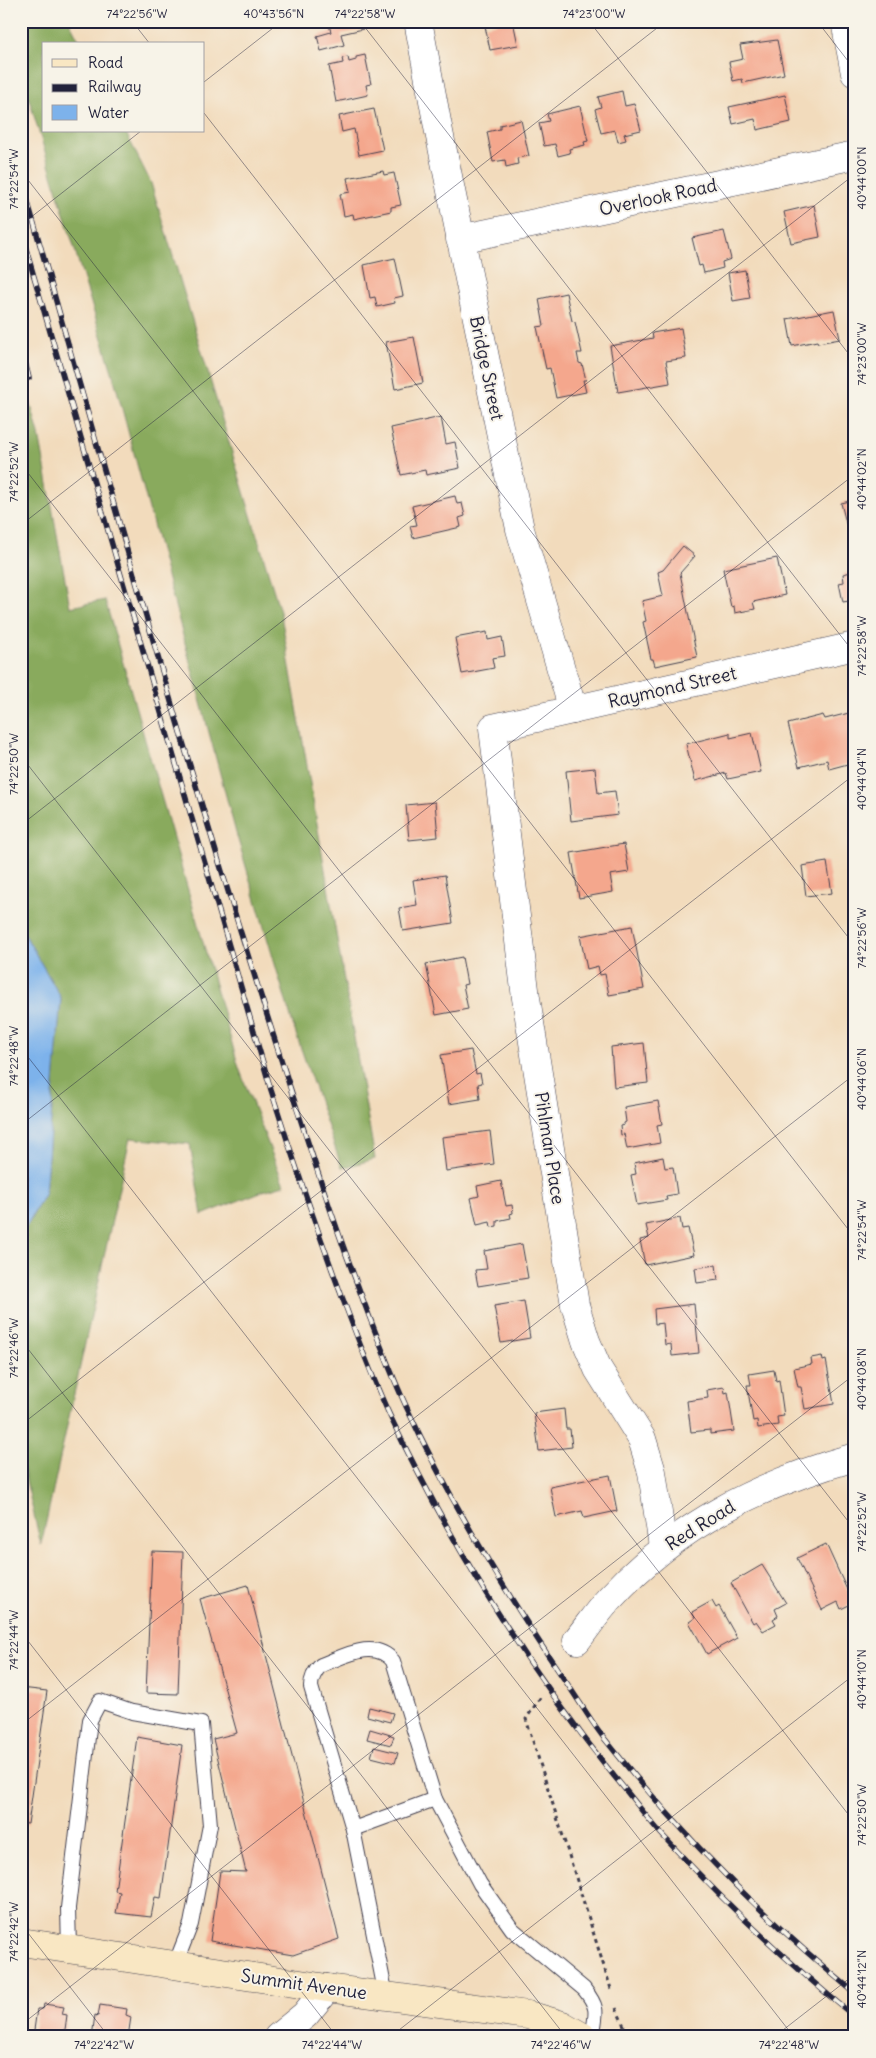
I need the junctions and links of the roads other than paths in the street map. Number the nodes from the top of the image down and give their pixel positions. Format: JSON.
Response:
{"nodes":[{"id":1,"x":418,"y":21,"type":"edge"},
{"id":2,"x":845,"y":21,"type":"edge"},
{"id":3,"x":855,"y":73,"type":"edge"},
{"id":4,"x":855,"y":155,"type":"edge"},
{"id":5,"x":460,"y":239,"type":"junction"},
{"id":6,"x":855,"y":646,"type":"edge"},
{"id":7,"x":573,"y":710,"type":"junction"},
{"id":8,"x":494,"y":731,"type":"joint"},
{"id":9,"x":855,"y":1456,"type":"edge"},
{"id":10,"x":663,"y":1547,"type":"junction"},
{"id":11,"x":577,"y":1640,"type":"dead end"},
{"id":12,"x":435,"y":1799,"type":"junction"},
{"id":13,"x":353,"y":1828,"type":"junction"},
{"id":14,"x":21,"y":1942,"type":"edge"},
{"id":15,"x":69,"y":1949,"type":"junction"},
{"id":16,"x":176,"y":1965,"type":"junction"},
{"id":17,"x":326,"y":1988,"type":"junction"},
{"id":18,"x":386,"y":1996,"type":"junction"},
{"id":19,"x":278,"y":2037,"type":"edge"},
{"id":20,"x":583,"y":2037,"type":"edge"},
{"id":21,"x":592,"y":2037,"type":"edge"}],
"edges":[{"from":1,"to":5,"type":"street","name":"Bridge Street"},
{"from":2,"to":3,"type":"street"},
{"from":4,"to":5,"type":"street","name":"Overlook Road"},
{"from":5,"to":7,"type":"street","name":"Bridge Street"},
{"from":6,"to":7,"type":"street","name":"Raymond Street"},
{"from":7,"to":8,"type":"street","name":"Raymond Street"},
{"from":8,"to":10,"type":"street","name":"Pihlman Place"},
{"from":9,"to":10,"type":"street","name":"Red Road"},
{"from":10,"to":11,"type":"street","name":"Red Road"},
{"from":12,"to":13,"type":"lane"},
{"from":12,"to":13,"type":"lane"},
{"from":12,"to":21,"type":"lane"},
{"from":13,"to":18,"type":"lane"},
{"from":14,"to":15,"type":"street","name":"Summit Avenue"},
{"from":15,"to":16,"type":"street","name":"Summit Avenue"},
{"from":15,"to":16,"type":"lane"},
{"from":16,"to":17,"type":"street","name":"Summit Avenue"},
{"from":17,"to":18,"type":"street","name":"Summit Avenue"},
{"from":17,"to":19,"type":"street"},
{"from":18,"to":20,"type":"street","name":"Summit Avenue"}]}
